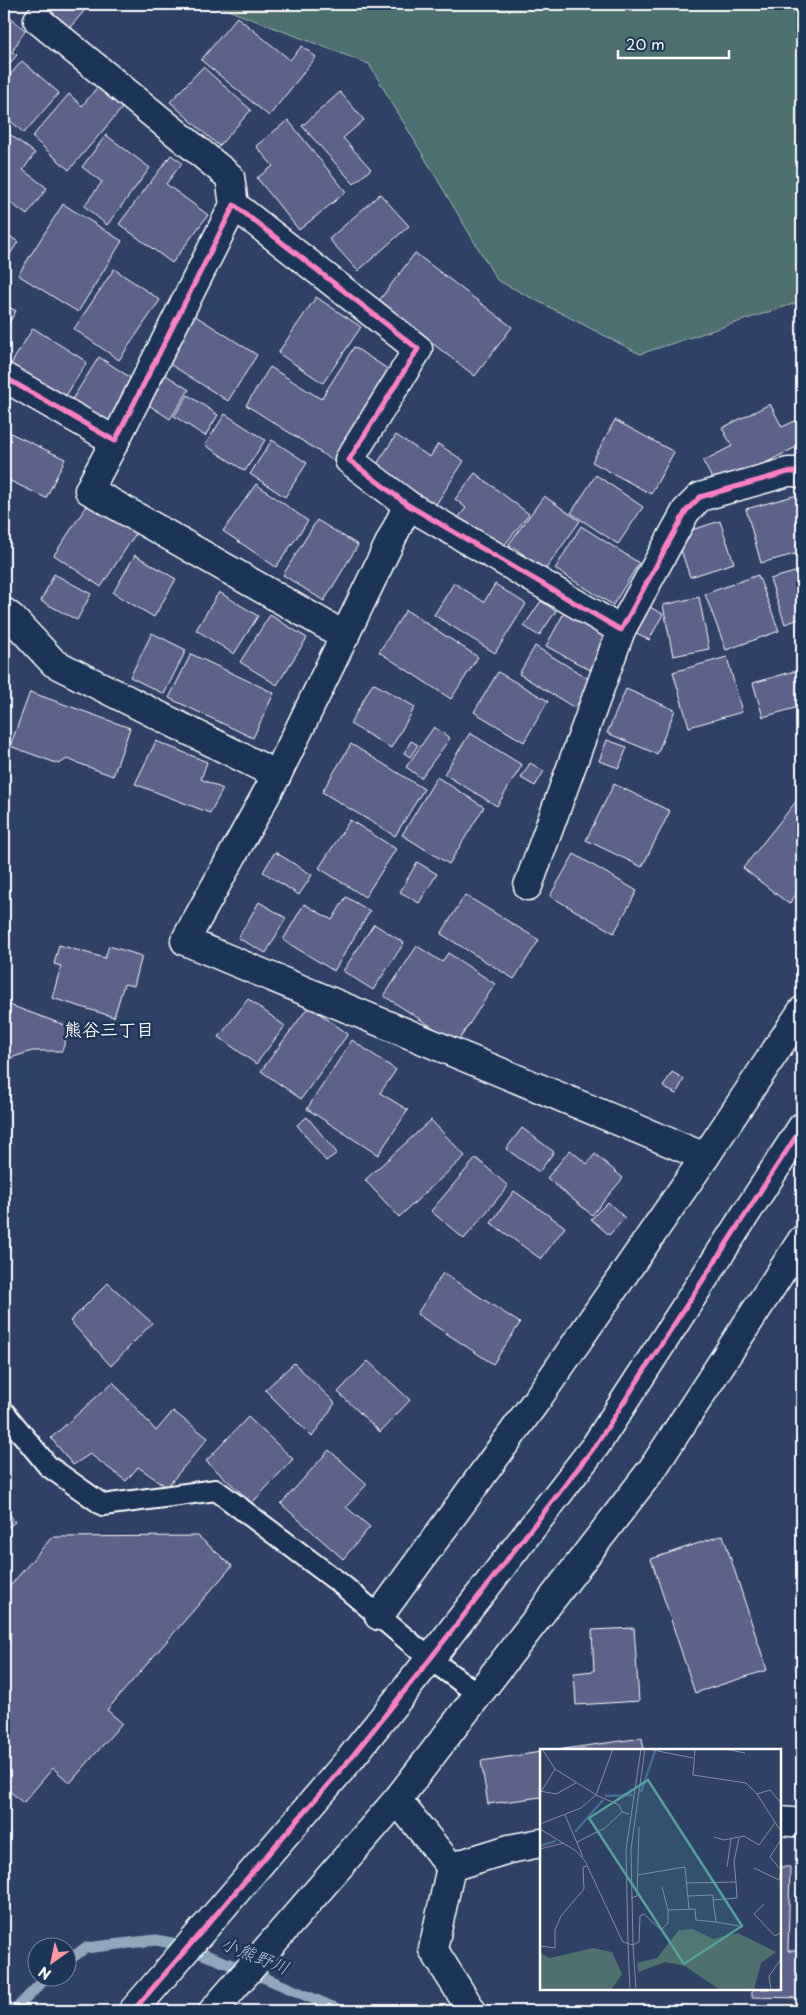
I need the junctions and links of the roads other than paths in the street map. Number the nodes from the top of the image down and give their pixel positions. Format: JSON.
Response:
{"nodes":[{"id":1,"x":38,"y":20,"type":"dead end"},
{"id":2,"x":234,"y":205,"type":"junction"},
{"id":3,"x":4,"y":377,"type":"edge"},
{"id":4,"x":114,"y":441,"type":"junction"},
{"id":5,"x":802,"y":474,"type":"edge"},
{"id":6,"x":408,"y":504,"type":"junction"},
{"id":7,"x":4,"y":612,"type":"edge"},
{"id":8,"x":620,"y":630,"type":"junction"},
{"id":9,"x":345,"y":636,"type":"junction"},
{"id":10,"x":277,"y":775,"type":"junction"},
{"id":11,"x":528,"y":886,"type":"dead end"},
{"id":12,"x":802,"y":1011,"type":"edge"},
{"id":13,"x":802,"y":1127,"type":"edge"},
{"id":14,"x":705,"y":1157,"type":"junction"},
{"id":15,"x":802,"y":1240,"type":"edge"},
{"id":16,"x":4,"y":1412,"type":"edge"},
{"id":17,"x":379,"y":1616,"type":"junction"},
{"id":18,"x":430,"y":1659,"type":"junction"},
{"id":19,"x":478,"y":1694,"type":"junction"},
{"id":20,"x":397,"y":1800,"type":"junction"},
{"id":21,"x":781,"y":1821,"type":"edge"},
{"id":22,"x":802,"y":1823,"type":"edge"},
{"id":23,"x":540,"y":1843,"type":"edge"},
{"id":24,"x":451,"y":1867,"type":"junction"},
{"id":25,"x":133,"y":2011,"type":"edge"},
{"id":26,"x":213,"y":2011,"type":"edge"},
{"id":27,"x":472,"y":2011,"type":"edge"}],
"edges":[{"from":1,"to":2,"type":"street"},
{"from":2,"to":4,"type":"street"},
{"from":2,"to":6,"type":"street"},
{"from":3,"to":4,"type":"street"},
{"from":4,"to":9,"type":"street"},
{"from":5,"to":8,"type":"street"},
{"from":6,"to":8,"type":"street"},
{"from":6,"to":9,"type":"street"},
{"from":7,"to":10,"type":"street"},
{"from":8,"to":11,"type":"street"},
{"from":9,"to":10,"type":"street"},
{"from":10,"to":14,"type":"street"},
{"from":12,"to":14,"type":"street"},
{"from":13,"to":18,"type":"street"},
{"from":14,"to":17,"type":"street"},
{"from":15,"to":19,"type":"street"},
{"from":16,"to":17,"type":"lane"},
{"from":17,"to":18,"type":"lane"},
{"from":18,"to":19,"type":"lane"},
{"from":18,"to":25,"type":"street"},
{"from":19,"to":20,"type":"street"},
{"from":20,"to":24,"type":"street"},
{"from":20,"to":26,"type":"street"},
{"from":21,"to":22,"type":"street"},
{"from":23,"to":24,"type":"street"},
{"from":24,"to":27,"type":"street"}]}
